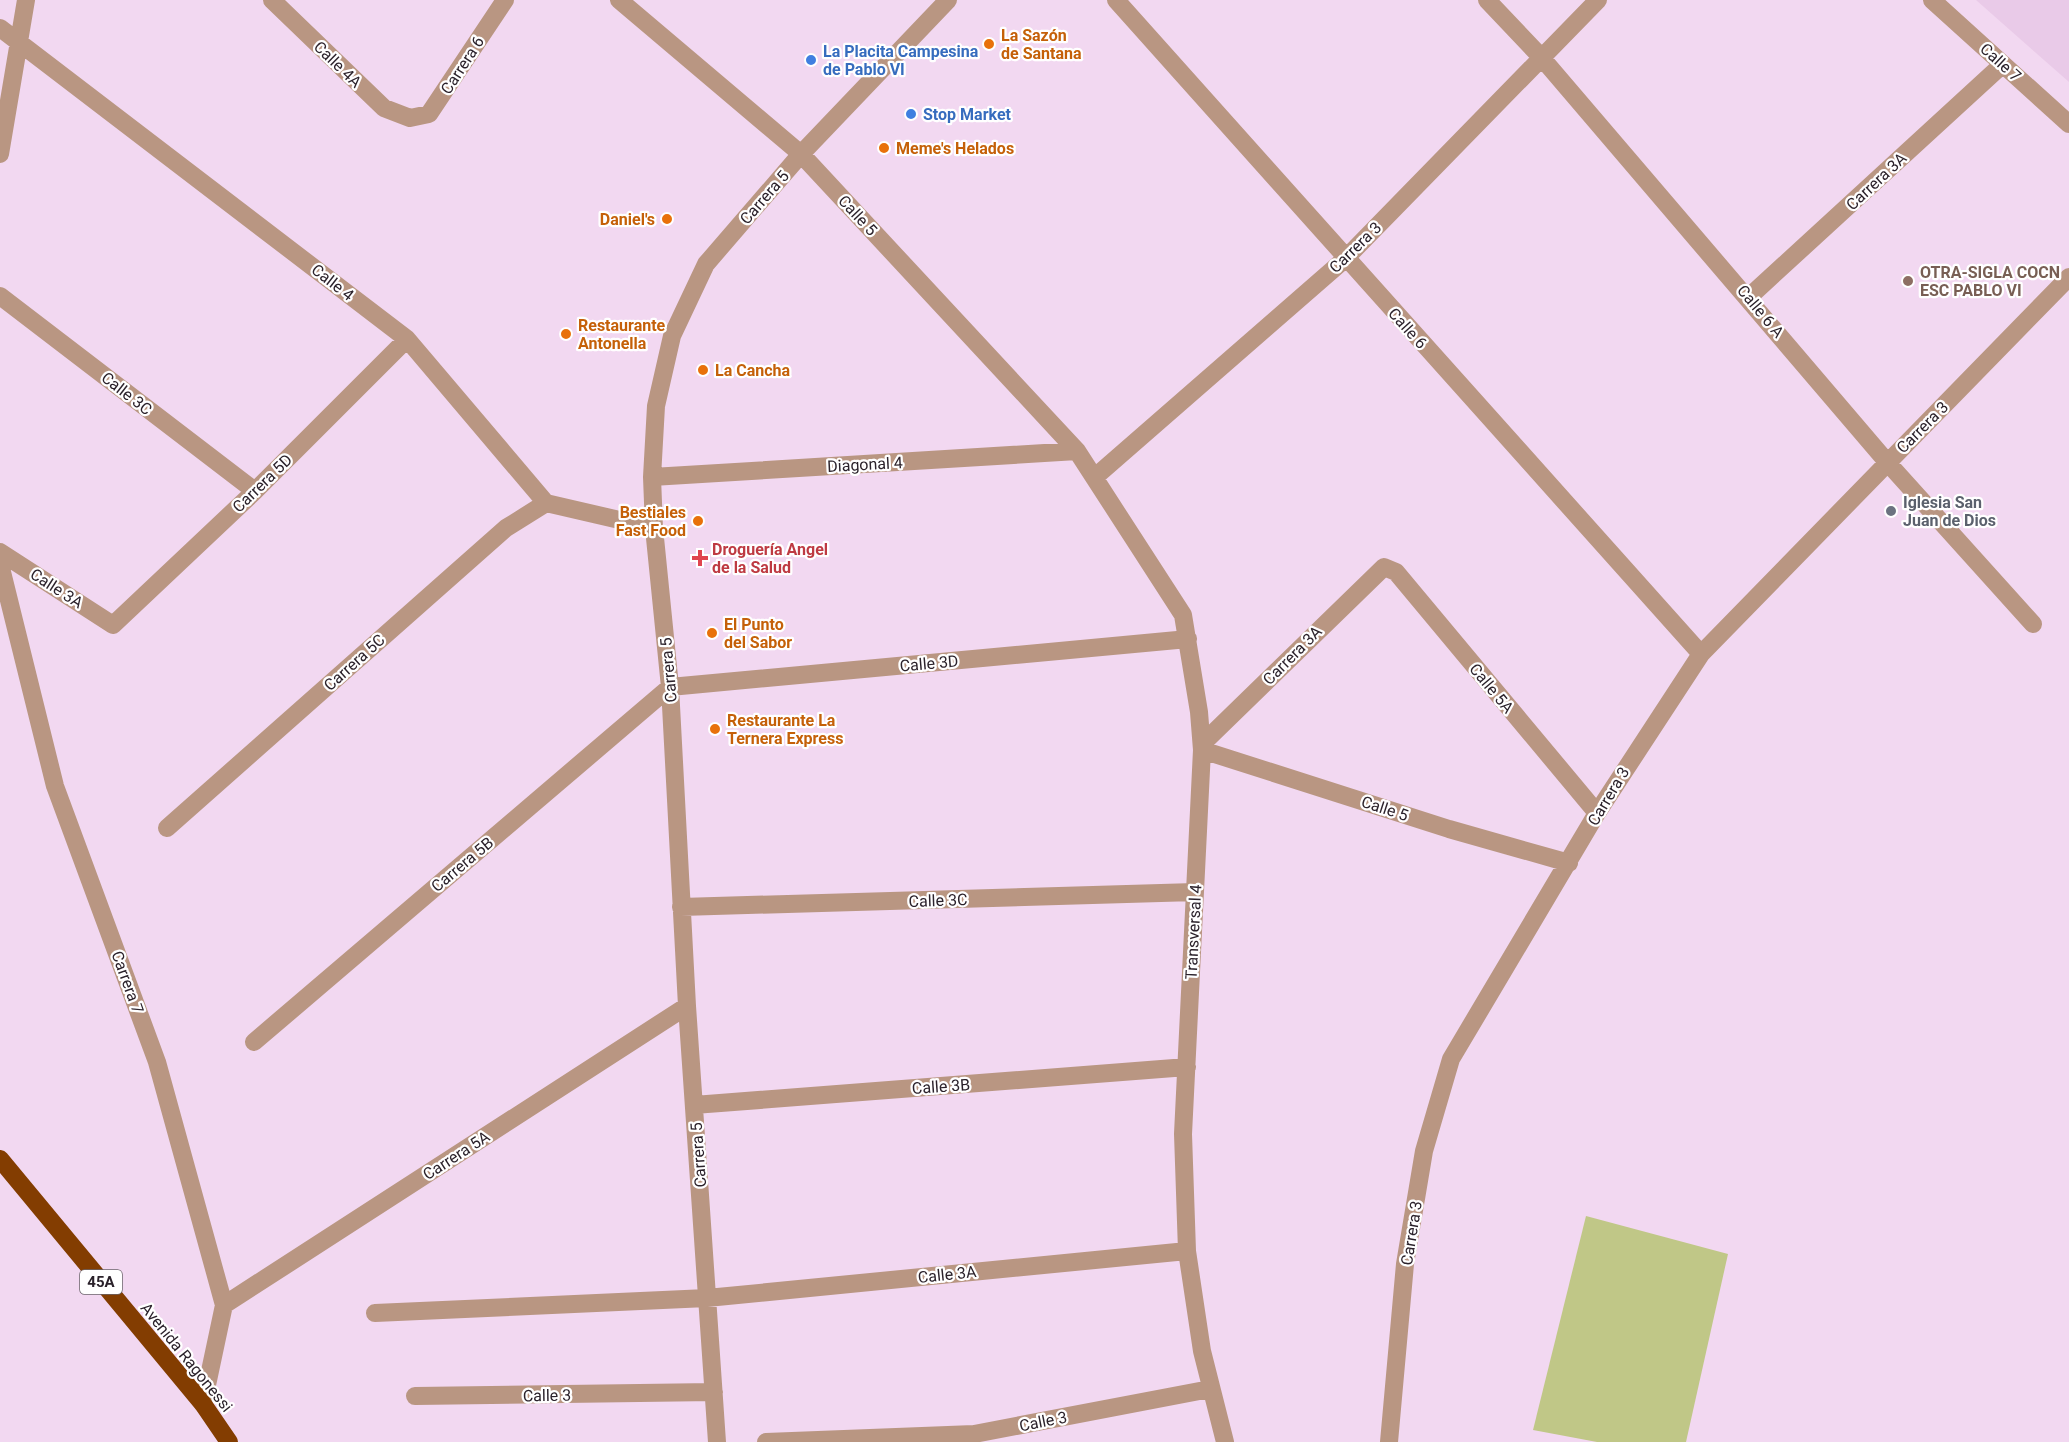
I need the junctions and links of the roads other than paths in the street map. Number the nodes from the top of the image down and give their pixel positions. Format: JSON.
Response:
{"nodes":[{"id":1,"x":27,"y":0,"type":"edge"},
{"id":2,"x":273,"y":0,"type":"edge"},
{"id":3,"x":504,"y":0,"type":"edge"},
{"id":4,"x":619,"y":0,"type":"edge"},
{"id":5,"x":948,"y":0,"type":"edge"},
{"id":6,"x":1116,"y":0,"type":"edge"},
{"id":7,"x":1487,"y":0,"type":"edge"},
{"id":8,"x":1598,"y":0,"type":"edge"},
{"id":9,"x":1932,"y":0,"type":"edge"},
{"id":10,"x":0,"y":28,"type":"edge"},
{"id":11,"x":18,"y":40,"type":"junction"},
{"id":12,"x":1541,"y":57,"type":"junction"},
{"id":13,"x":2003,"y":64,"type":"junction"},
{"id":14,"x":410,"y":118,"type":"joint"},
{"id":15,"x":2069,"y":124,"type":"edge"},
{"id":16,"x":0,"y":154,"type":"edge"},
{"id":17,"x":801,"y":154,"type":"junction"},
{"id":18,"x":1346,"y":259,"type":"junction"},
{"id":19,"x":2069,"y":277,"type":"edge"},
{"id":20,"x":0,"y":296,"type":"edge"},
{"id":21,"x":1749,"y":297,"type":"junction"},
{"id":22,"x":407,"y":339,"type":"junction"},
{"id":23,"x":1077,"y":451,"type":"junction"},
{"id":24,"x":1887,"y":462,"type":"junction"},
{"id":25,"x":652,"y":477,"type":"junction"},
{"id":26,"x":1095,"y":477,"type":"junction"},
{"id":27,"x":255,"y":491,"type":"junction"},
{"id":28,"x":546,"y":503,"type":"junction"},
{"id":29,"x":654,"y":528,"type":"junction"},
{"id":30,"x":0,"y":552,"type":"edge"},
{"id":31,"x":0,"y":564,"type":"edge"},
{"id":32,"x":1384,"y":567,"type":"joint"},
{"id":33,"x":2032,"y":624,"type":"dead end"},
{"id":34,"x":113,"y":625,"type":"joint"},
{"id":35,"x":1188,"y":639,"type":"junction"},
{"id":36,"x":1701,"y":654,"type":"junction"},
{"id":37,"x":670,"y":687,"type":"junction"},
{"id":38,"x":1202,"y":747,"type":"junction"},
{"id":39,"x":1597,"y":813,"type":"junction"},
{"id":40,"x":167,"y":828,"type":"dead end"},
{"id":41,"x":1569,"y":863,"type":"junction"},
{"id":42,"x":1196,"y":892,"type":"junction"},
{"id":43,"x":681,"y":907,"type":"junction"},
{"id":44,"x":687,"y":1006,"type":"junction"},
{"id":45,"x":254,"y":1042,"type":"dead end"},
{"id":46,"x":1187,"y":1067,"type":"junction"},
{"id":47,"x":694,"y":1105,"type":"junction"},
{"id":48,"x":0,"y":1159,"type":"edge"},
{"id":49,"x":1187,"y":1251,"type":"junction"},
{"id":50,"x":707,"y":1298,"type":"junction"},
{"id":51,"x":224,"y":1305,"type":"junction"},
{"id":52,"x":375,"y":1313,"type":"dead end"},
{"id":53,"x":1210,"y":1389,"type":"junction"},
{"id":54,"x":714,"y":1392,"type":"junction"},
{"id":55,"x":415,"y":1396,"type":"dead end"},
{"id":56,"x":202,"y":1404,"type":"junction"},
{"id":57,"x":975,"y":1438,"type":"edge"},
{"id":58,"x":229,"y":1442,"type":"edge"},
{"id":59,"x":717,"y":1442,"type":"edge"},
{"id":60,"x":766,"y":1442,"type":"edge"},
{"id":61,"x":1225,"y":1442,"type":"edge"},
{"id":62,"x":1389,"y":1442,"type":"edge"}],
"edges":[{"from":1,"to":11,"type":"street"},
{"from":2,"to":14,"type":"street","name":"Calle 4A"},
{"from":3,"to":14,"type":"street","name":"Carrera 6"},
{"from":4,"to":17,"type":"street","name":"Calle 5"},
{"from":5,"to":17,"type":"street","name":"Carrera 5"},
{"from":6,"to":18,"type":"street","name":"Calle 6"},
{"from":7,"to":12,"type":"street","name":"Calle 6 A"},
{"from":8,"to":12,"type":"street","name":"Carrera 3"},
{"from":9,"to":13,"type":"street","name":"Calle 7"},
{"from":10,"to":11,"type":"street","name":"Calle 4"},
{"from":11,"to":16,"type":"street"},
{"from":11,"to":22,"type":"street","name":"Calle 4"},
{"from":12,"to":18,"type":"street","name":"Carrera 3"},
{"from":12,"to":21,"type":"street","name":"Calle 6 A"},
{"from":13,"to":15,"type":"street","name":"Calle 7"},
{"from":13,"to":21,"type":"street","name":"Carrera 3A"},
{"from":17,"to":23,"type":"street","name":"Calle 5"},
{"from":17,"to":25,"type":"street","name":"Carrera 5"},
{"from":18,"to":26,"type":"street","name":"Carrera 3"},
{"from":18,"to":36,"type":"street","name":"Calle 6"},
{"from":19,"to":24,"type":"street","name":"Carrera 3"},
{"from":20,"to":27,"type":"street","name":"Calle 3C"},
{"from":21,"to":24,"type":"street","name":"Calle 6 A"},
{"from":22,"to":27,"type":"street","name":"Carrera 5D"},
{"from":22,"to":28,"type":"street","name":"Calle 4"},
{"from":23,"to":25,"type":"street","name":"Diagonal 4"},
{"from":23,"to":26,"type":"street","name":"Transversal 4"},
{"from":24,"to":33,"type":"street","name":"Calle 6 A"},
{"from":24,"to":36,"type":"street","name":"Carrera 3"},
{"from":25,"to":29,"type":"street","name":"Carrera 5"},
{"from":26,"to":35,"type":"street","name":"Transversal 4"},
{"from":27,"to":34,"type":"street","name":"Carrera 5D"},
{"from":28,"to":29,"type":"street"},
{"from":28,"to":40,"type":"street","name":"Carrera 5C"},
{"from":29,"to":37,"type":"street","name":"Carrera 5"},
{"from":30,"to":34,"type":"street","name":"Calle 3A"},
{"from":31,"to":51,"type":"street","name":"Carrera 7"},
{"from":32,"to":38,"type":"street","name":"Carrera 3A"},
{"from":32,"to":39,"type":"street","name":"Calle 5A"},
{"from":35,"to":37,"type":"street","name":"Calle 3D"},
{"from":35,"to":38,"type":"street","name":"Transversal 4"},
{"from":36,"to":39,"type":"street","name":"Carrera 3"},
{"from":37,"to":43,"type":"street","name":"Carrera 5"},
{"from":37,"to":45,"type":"street","name":"Carrera 5B"},
{"from":38,"to":41,"type":"street","name":"Calle 5"},
{"from":38,"to":42,"type":"street","name":"Transversal 4"},
{"from":39,"to":41,"type":"street","name":"Carrera 3"},
{"from":41,"to":62,"type":"street","name":"Carrera 3"},
{"from":42,"to":43,"type":"street","name":"Calle 3C"},
{"from":42,"to":46,"type":"street","name":"Transversal 4"},
{"from":43,"to":44,"type":"street","name":"Carrera 5"},
{"from":44,"to":47,"type":"street","name":"Carrera 5"},
{"from":44,"to":51,"type":"street","name":"Carrera 5A"},
{"from":46,"to":47,"type":"street","name":"Calle 3B"},
{"from":46,"to":49,"type":"street","name":"Transversal 4"},
{"from":47,"to":50,"type":"street","name":"Carrera 5"},
{"from":48,"to":56,"type":"highway","name":"Avenida Ragonessi","number":"45A"},
{"from":49,"to":50,"type":"street","name":"Calle 3A"},
{"from":49,"to":53,"type":"street","name":"Transversal 4"},
{"from":50,"to":52,"type":"street"},
{"from":50,"to":54,"type":"street","name":"Carrera 5"},
{"from":51,"to":56,"type":"street","name":"Carrera 7"},
{"from":53,"to":57,"type":"street","name":"Calle 3"},
{"from":53,"to":61,"type":"street","name":"Transversal 4"},
{"from":54,"to":55,"type":"street","name":"Calle 3"},
{"from":54,"to":59,"type":"street","name":"Carrera 5"},
{"from":56,"to":58,"type":"highway","name":"Avenida Ragonessi","number":"45A"},
{"from":57,"to":60,"type":"street","name":"Calle 3"}]}
